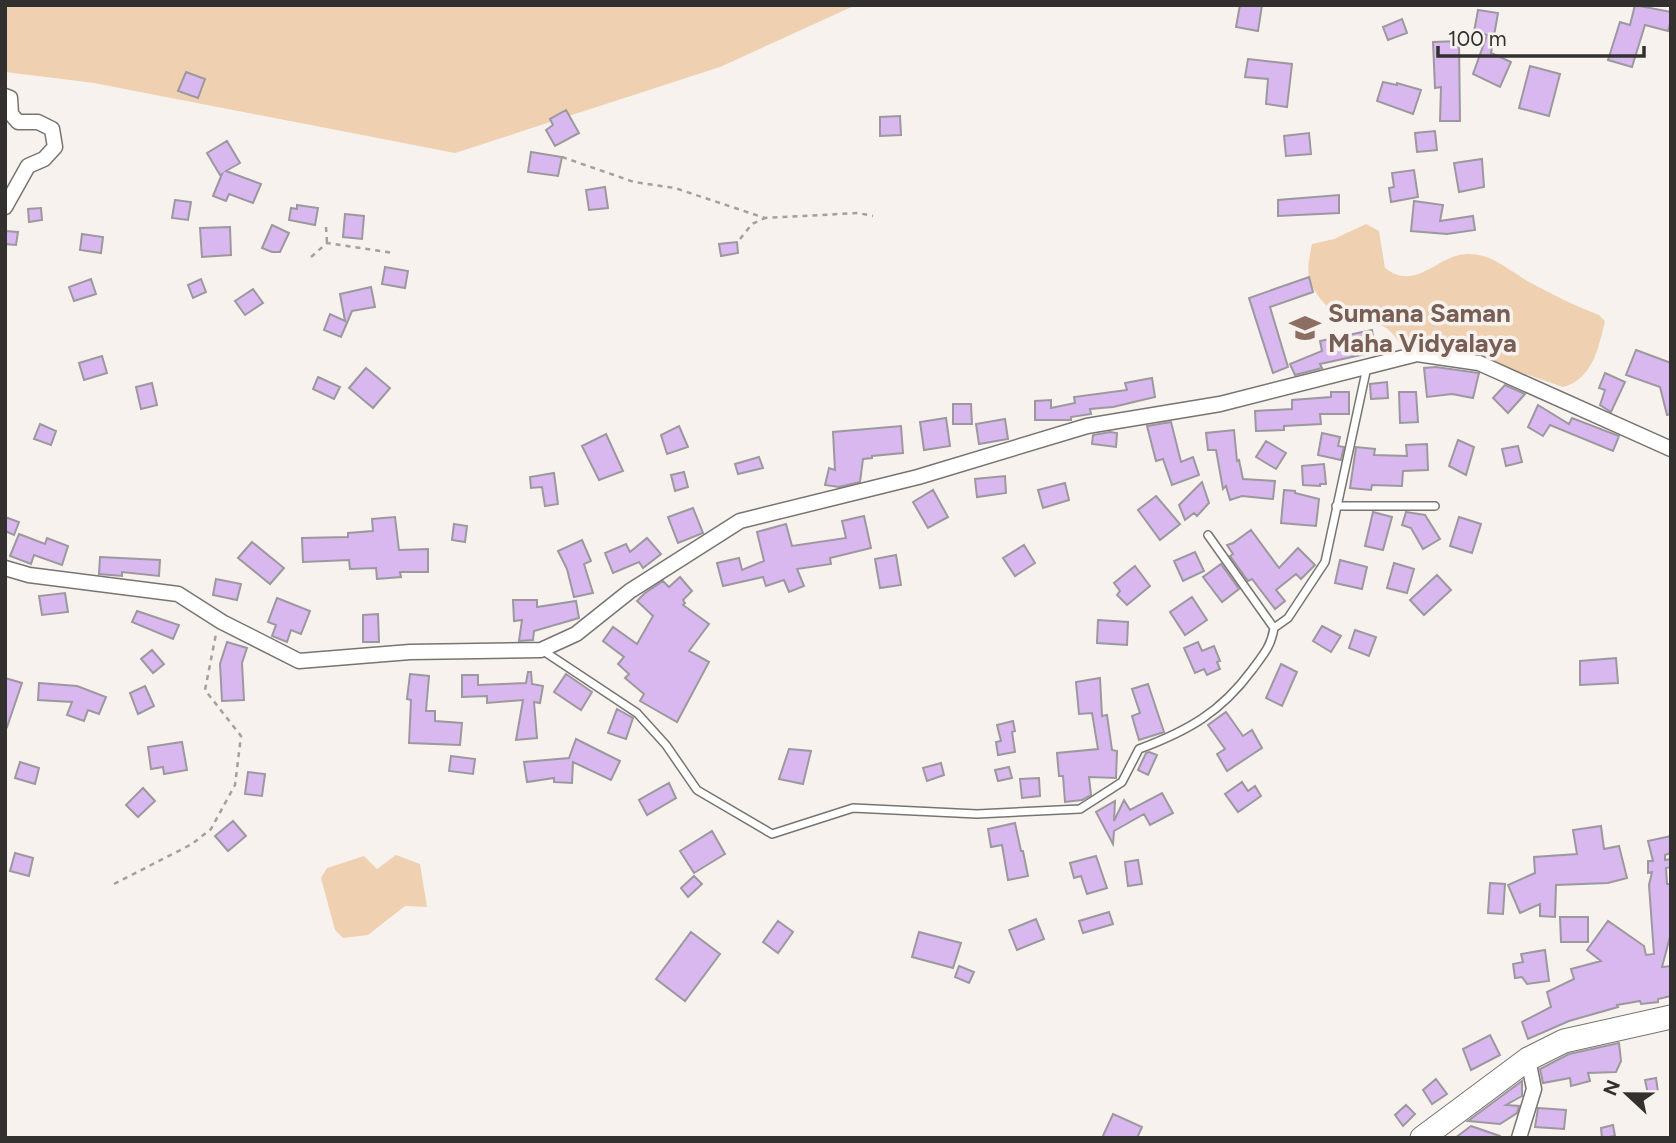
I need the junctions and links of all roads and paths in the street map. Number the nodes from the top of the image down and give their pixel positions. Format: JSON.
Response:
{"nodes":[{"id":1,"x":5,"y":96,"type":"edge"},
{"id":2,"x":562,"y":157,"type":"dead end"},
{"id":3,"x":5,"y":207,"type":"edge"},
{"id":4,"x":873,"y":216,"type":"dead end"},
{"id":5,"x":765,"y":218,"type":"junction"},
{"id":6,"x":326,"y":227,"type":"dead end"},
{"id":7,"x":740,"y":239,"type":"dead end"},
{"id":8,"x":327,"y":243,"type":"junction"},
{"id":9,"x":394,"y":253,"type":"dead end"},
{"id":10,"x":311,"y":257,"type":"dead end"},
{"id":11,"x":1367,"y":367,"type":"junction"},
{"id":12,"x":1671,"y":449,"type":"edge"},
{"id":13,"x":1336,"y":506,"type":"junction"},
{"id":14,"x":1436,"y":506,"type":"dead end"},
{"id":15,"x":1208,"y":535,"type":"dead end"},
{"id":16,"x":5,"y":568,"type":"edge"},
{"id":17,"x":222,"y":622,"type":"junction"},
{"id":18,"x":1274,"y":628,"type":"junction"},
{"id":19,"x":541,"y":650,"type":"junction"},
{"id":20,"x":114,"y":884,"type":"dead end"},
{"id":21,"x":1671,"y":1017,"type":"edge"},
{"id":22,"x":1528,"y":1059,"type":"junction"},
{"id":23,"x":1422,"y":1138,"type":"edge"},
{"id":24,"x":1519,"y":1138,"type":"edge"}],
"edges":[{"from":1,"to":3,"type":"street"},
{"from":2,"to":5,"type":"path"},
{"from":4,"to":5,"type":"path"},
{"from":5,"to":7,"type":"path"},
{"from":6,"to":8,"type":"path"},
{"from":8,"to":9,"type":"path"},
{"from":8,"to":10,"type":"path"},
{"from":11,"to":12,"type":"street"},
{"from":11,"to":13,"type":"lane"},
{"from":11,"to":19,"type":"street"},
{"from":13,"to":14,"type":"lane"},
{"from":13,"to":18,"type":"lane"},
{"from":15,"to":18,"type":"lane"},
{"from":16,"to":17,"type":"street"},
{"from":17,"to":19,"type":"street"},
{"from":17,"to":20,"type":"path"},
{"from":18,"to":19,"type":"lane"},
{"from":21,"to":22,"type":"highway"},
{"from":22,"to":23,"type":"highway"},
{"from":22,"to":24,"type":"street"}]}
